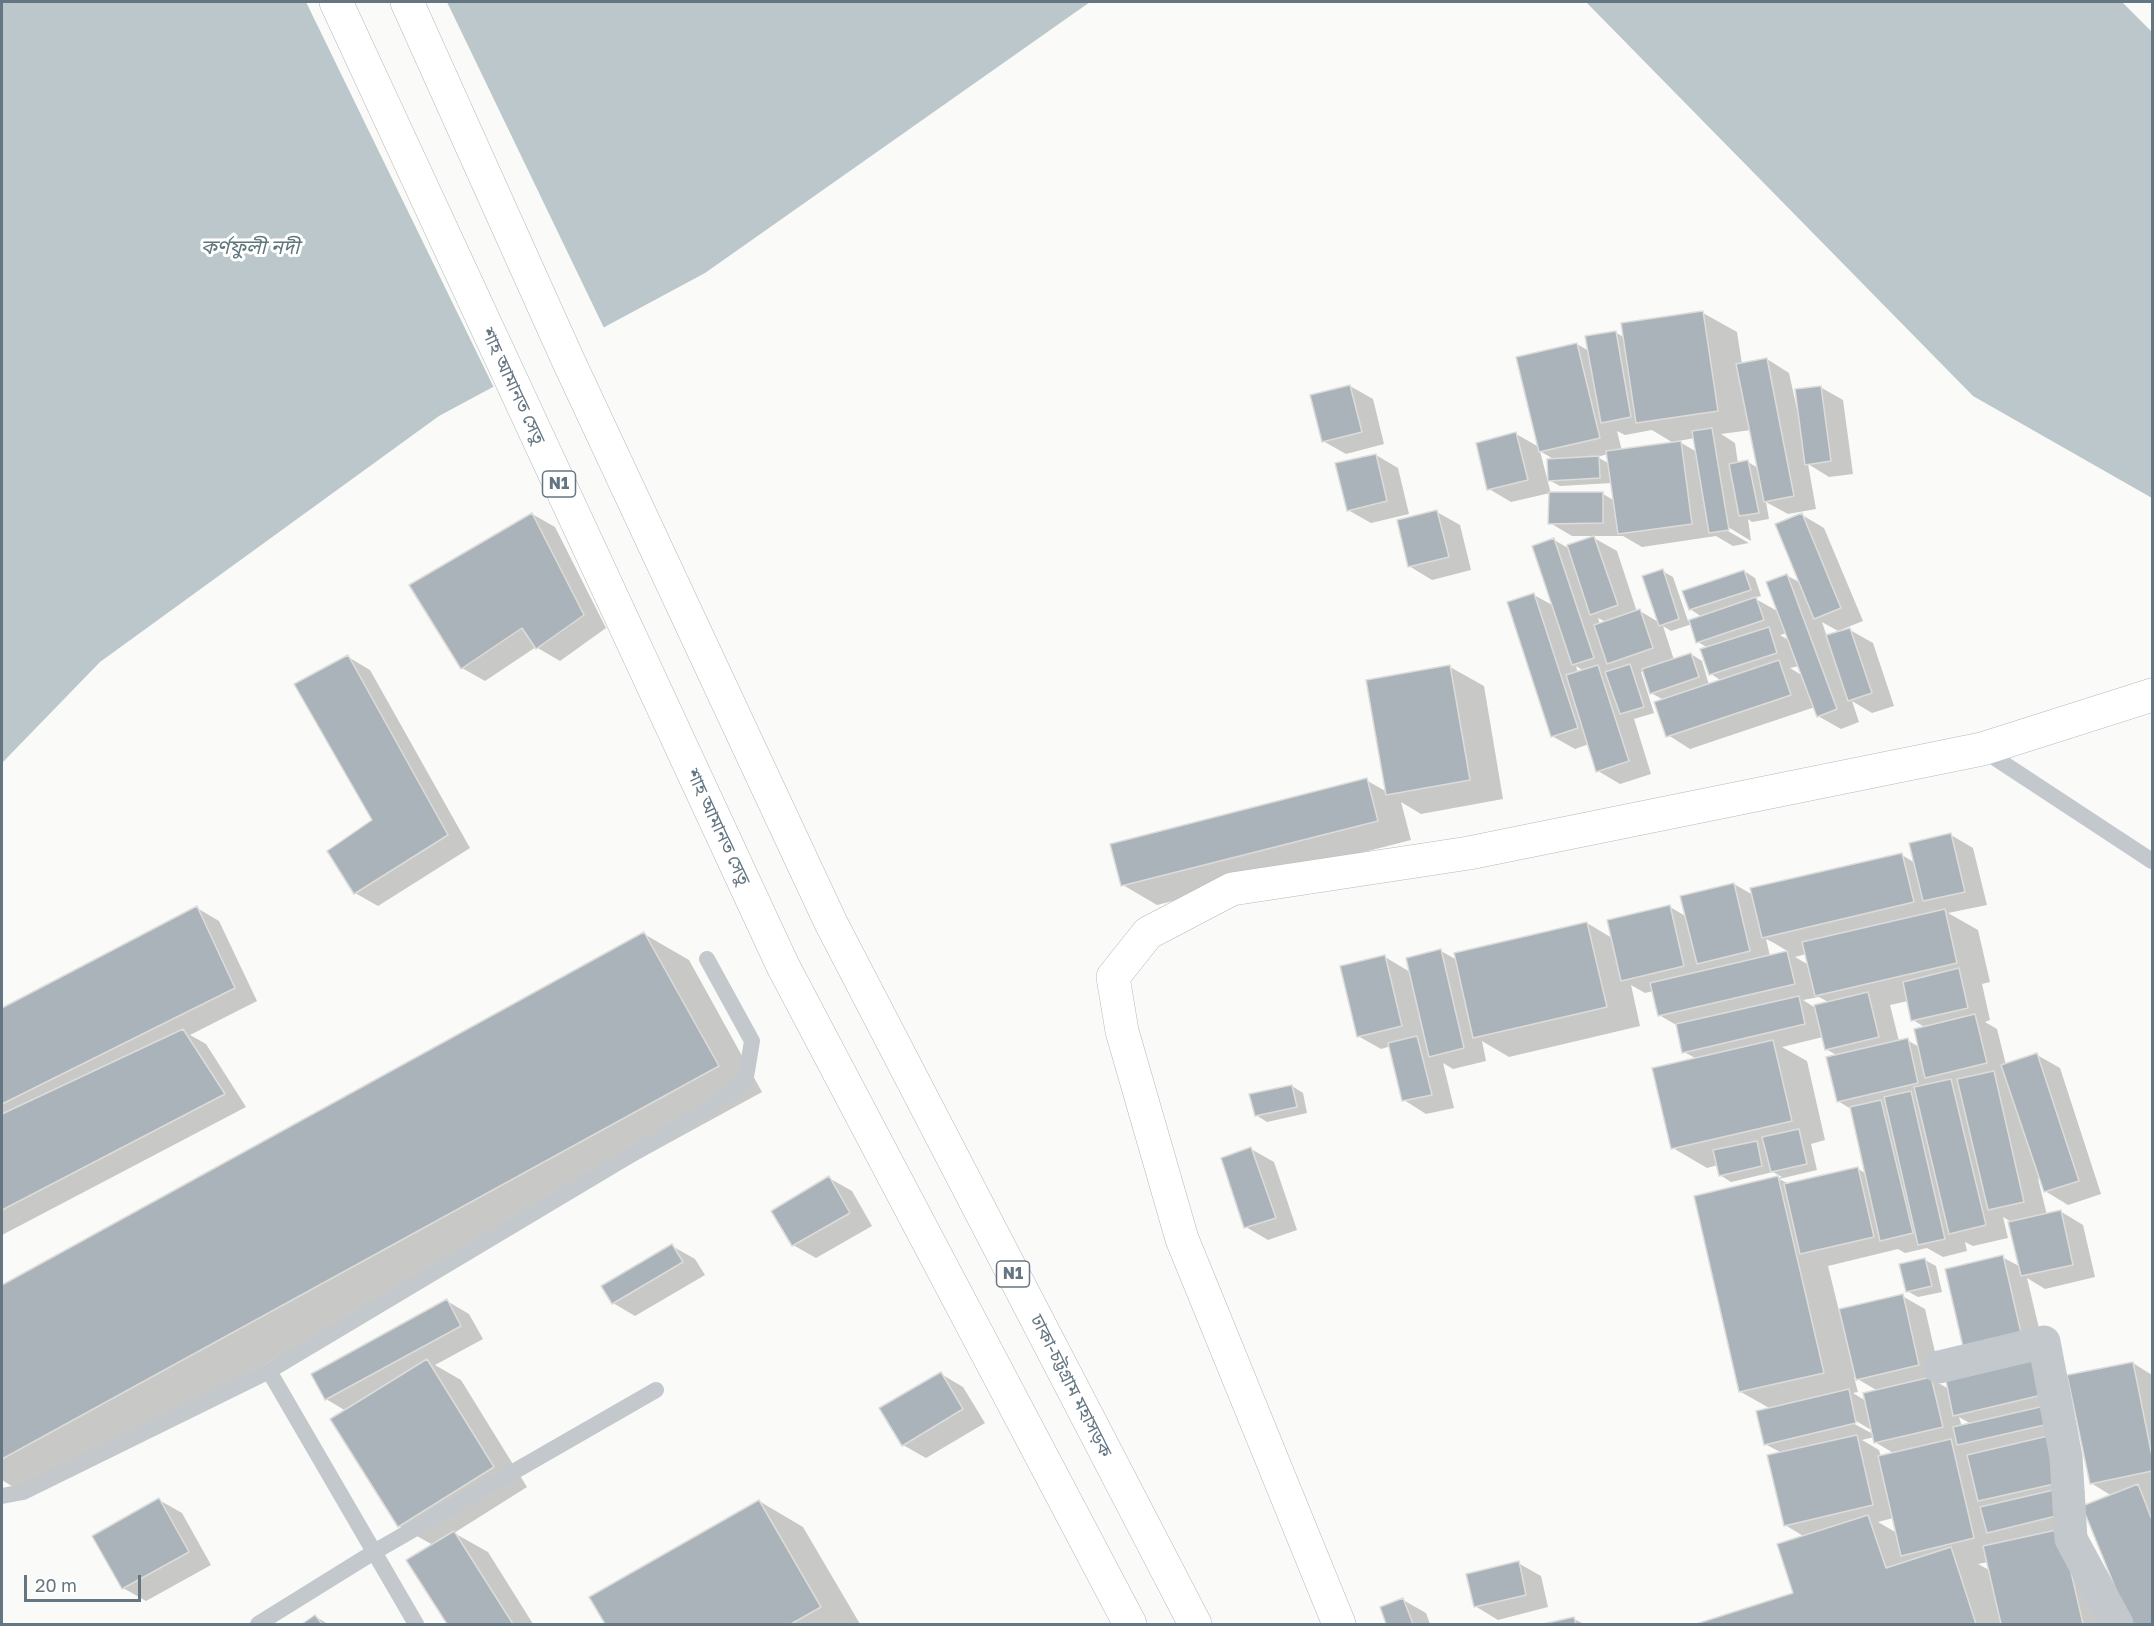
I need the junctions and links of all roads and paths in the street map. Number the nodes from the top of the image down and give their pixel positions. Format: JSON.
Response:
{"nodes":[{"id":1,"x":336,"y":2,"type":"edge"},
{"id":2,"x":407,"y":2,"type":"edge"},
{"id":3,"x":2150,"y":697,"type":"edge"},
{"id":4,"x":1982,"y":749,"type":"junction"},
{"id":5,"x":2152,"y":861,"type":"edge"},
{"id":6,"x":706,"y":959,"type":"dead end"},
{"id":7,"x":1939,"y":1367,"type":"dead end"},
{"id":8,"x":269,"y":1371,"type":"junction"},
{"id":9,"x":656,"y":1390,"type":"dead end"},
{"id":10,"x":2,"y":1496,"type":"edge"},
{"id":11,"x":374,"y":1552,"type":"junction"},
{"id":12,"x":258,"y":1624,"type":"edge"},
{"id":13,"x":416,"y":1624,"type":"edge"},
{"id":14,"x":1130,"y":1624,"type":"edge"},
{"id":15,"x":1195,"y":1624,"type":"edge"},
{"id":16,"x":1339,"y":1624,"type":"edge"},
{"id":17,"x":2117,"y":1624,"type":"edge"}],
"edges":[{"from":1,"to":14,"type":"main road","name":"শাহ আমানত সেতু","number":"N1"},
{"from":2,"to":15,"type":"main road","name":"ঢাকা-চট্টগ্রাম মহাসড়ক","number":"N1"},
{"from":3,"to":4,"type":"main road"},
{"from":4,"to":5,"type":"lane"},
{"from":4,"to":16,"type":"main road"},
{"from":6,"to":8,"type":"lane"},
{"from":7,"to":17,"type":"street"},
{"from":8,"to":10,"type":"lane"},
{"from":8,"to":11,"type":"lane"},
{"from":9,"to":11,"type":"lane"},
{"from":11,"to":12,"type":"lane"},
{"from":11,"to":13,"type":"lane"}]}
